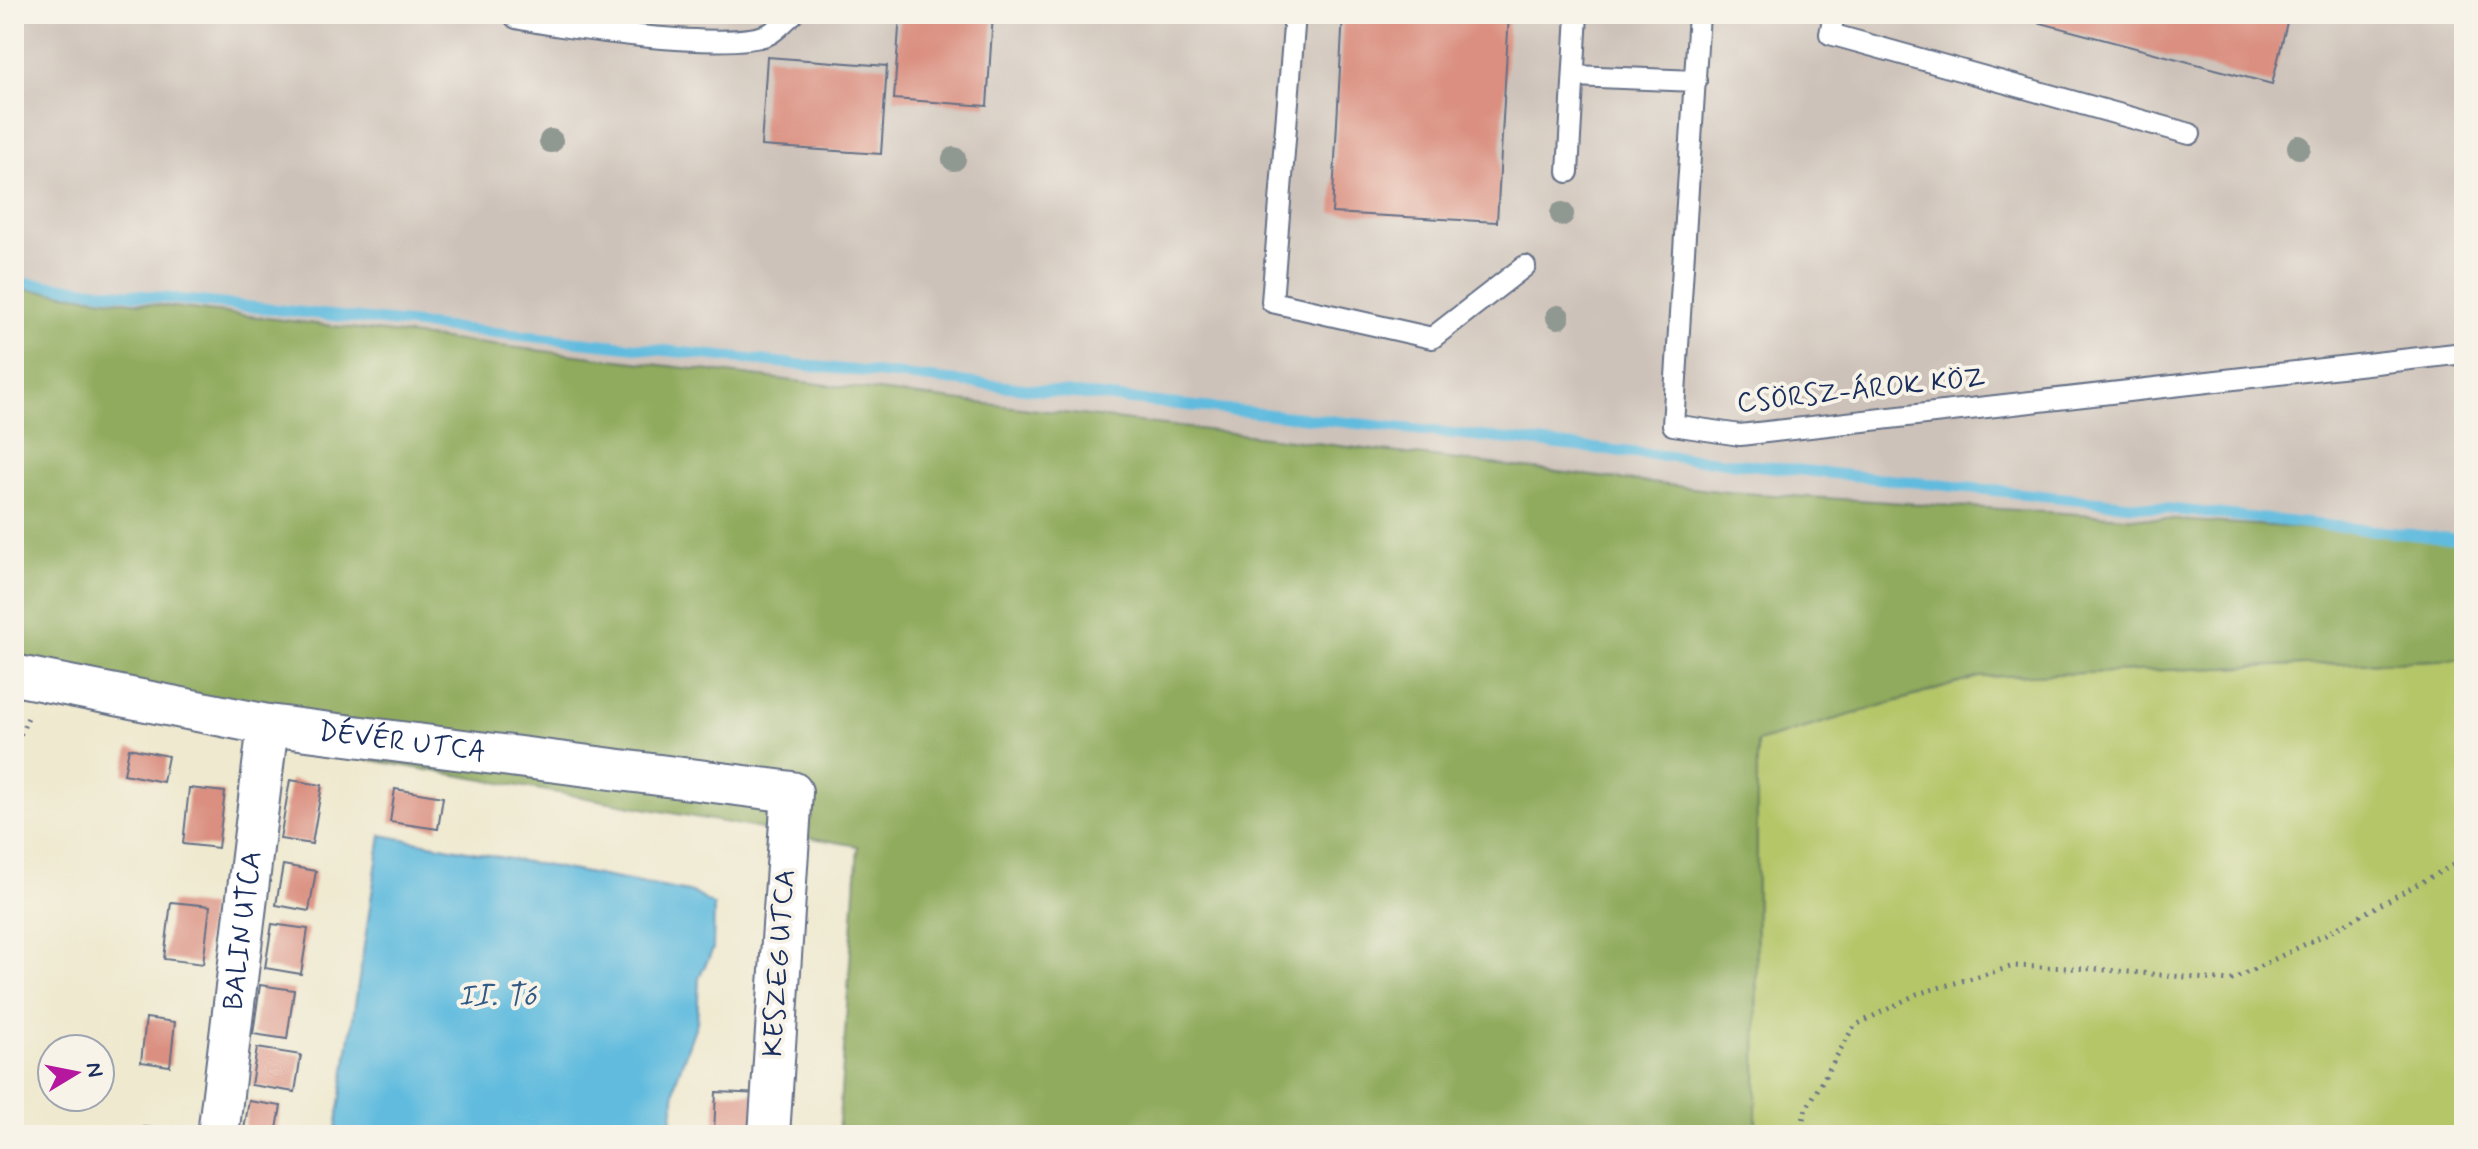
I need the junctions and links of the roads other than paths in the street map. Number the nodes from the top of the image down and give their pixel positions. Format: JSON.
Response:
{"nodes":[{"id":1,"x":513,"y":14,"type":"edge"},
{"id":2,"x":793,"y":14,"type":"edge"},
{"id":3,"x":1295,"y":14,"type":"edge"},
{"id":4,"x":1577,"y":14,"type":"edge"},
{"id":5,"x":1699,"y":14,"type":"edge"},
{"id":6,"x":1834,"y":14,"type":"edge"},
{"id":7,"x":1574,"y":76,"type":"junction"},
{"id":8,"x":1696,"y":81,"type":"junction"},
{"id":9,"x":2190,"y":134,"type":"dead end"},
{"id":10,"x":1568,"y":172,"type":"dead end"},
{"id":11,"x":1525,"y":266,"type":"dead end"},
{"id":12,"x":2464,"y":353,"type":"edge"},
{"id":13,"x":14,"y":675,"type":"edge"},
{"id":14,"x":268,"y":725,"type":"junction"},
{"id":15,"x":792,"y":792,"type":"joint"},
{"id":16,"x":218,"y":1135,"type":"edge"},
{"id":17,"x":769,"y":1135,"type":"edge"}],
"edges":[{"from":1,"to":2,"type":"lane"},
{"from":3,"to":11,"type":"lane"},
{"from":4,"to":7,"type":"lane"},
{"from":5,"to":8,"type":"lane","name":"CSÖRSZ-ÁROK KÖZ"},
{"from":6,"to":9,"type":"lane"},
{"from":7,"to":8,"type":"lane"},
{"from":7,"to":10,"type":"lane"},
{"from":8,"to":12,"type":"lane","name":"CSÖRSZ-ÁROK KÖZ"},
{"from":13,"to":14,"type":"street","name":"DÉVÉR UTCA"},
{"from":14,"to":15,"type":"street","name":"DÉVÉR UTCA"},
{"from":14,"to":16,"type":"street","name":"BALIN UTCA"},
{"from":15,"to":17,"type":"street","name":"KESZEG UTCA"}]}
